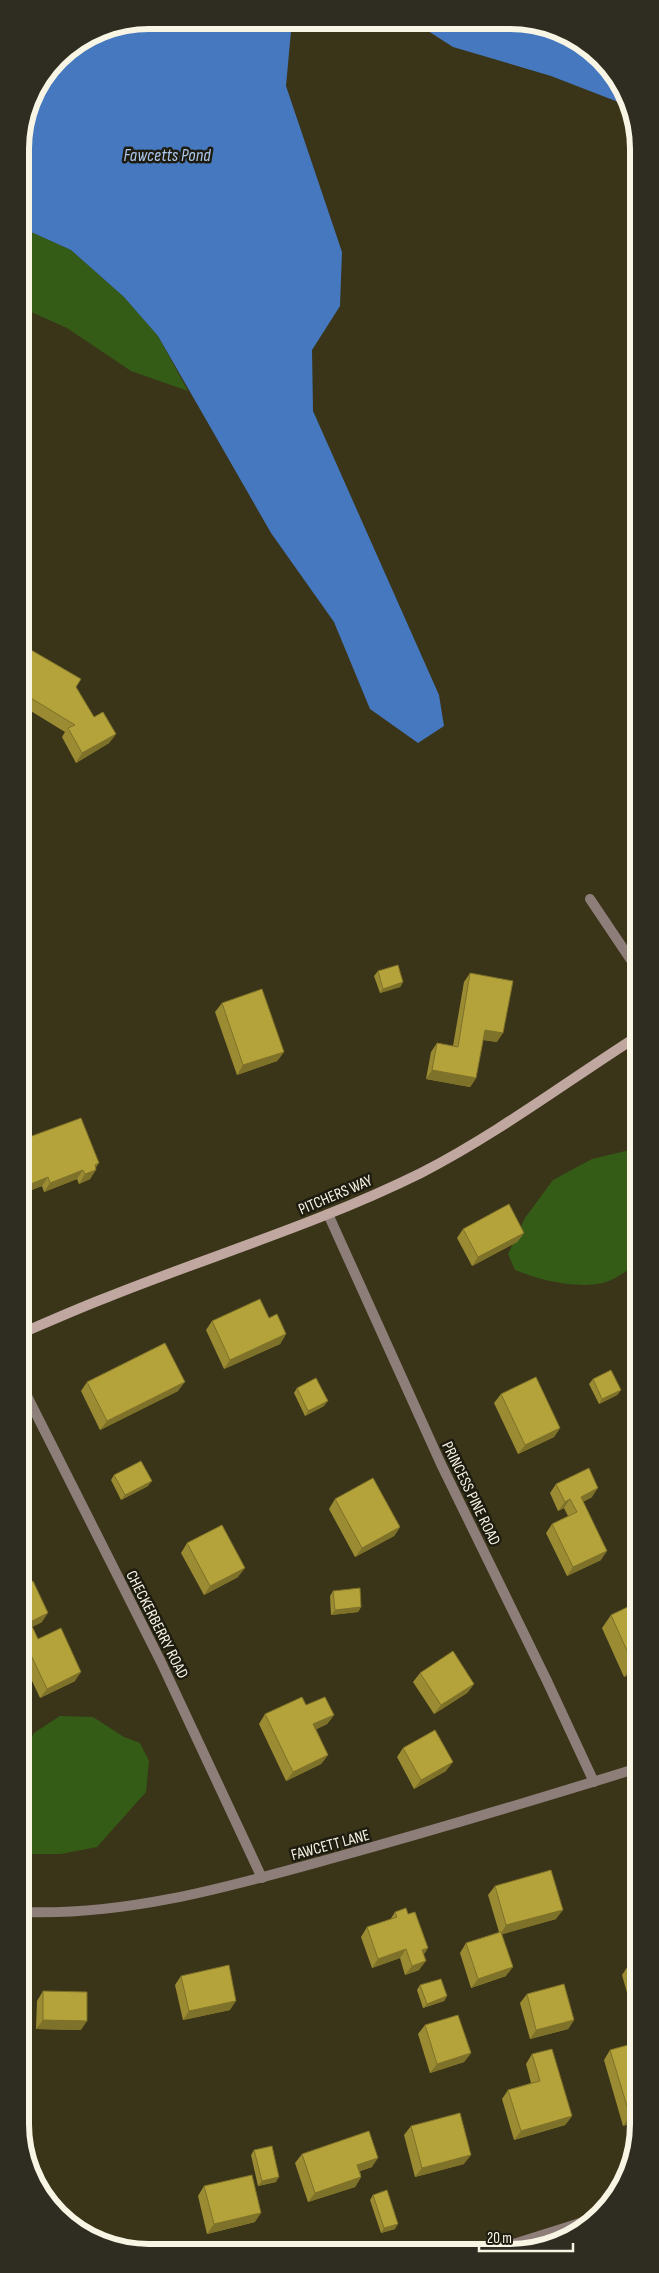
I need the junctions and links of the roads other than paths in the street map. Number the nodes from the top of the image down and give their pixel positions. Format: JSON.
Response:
{"nodes":[{"id":1,"x":590,"y":899,"type":"dead end"},
{"id":2,"x":630,"y":957,"type":"edge"},
{"id":3,"x":630,"y":1041,"type":"edge"},
{"id":4,"x":328,"y":1214,"type":"junction"},
{"id":5,"x":29,"y":1330,"type":"edge"},
{"id":6,"x":29,"y":1400,"type":"edge"},
{"id":7,"x":630,"y":1771,"type":"edge"},
{"id":8,"x":594,"y":1782,"type":"junction"},
{"id":9,"x":262,"y":1878,"type":"junction"},
{"id":10,"x":29,"y":1912,"type":"edge"},
{"id":11,"x":575,"y":2225,"type":"edge"},
{"id":12,"x":513,"y":2244,"type":"edge"}],
"edges":[{"from":1,"to":2,"type":"street"},
{"from":3,"to":4,"type":"main road","name":"PITCHERS WAY"},
{"from":4,"to":5,"type":"main road","name":"PITCHERS WAY"},
{"from":4,"to":8,"type":"street","name":"PRINCESS PINE ROAD"},
{"from":6,"to":9,"type":"street","name":"CHECKERBERRY ROAD"},
{"from":7,"to":8,"type":"street","name":"FAWCETT LANE"},
{"from":8,"to":9,"type":"street","name":"FAWCETT LANE"},
{"from":9,"to":10,"type":"street","name":"FAWCETT LANE"},
{"from":11,"to":12,"type":"street"}]}
